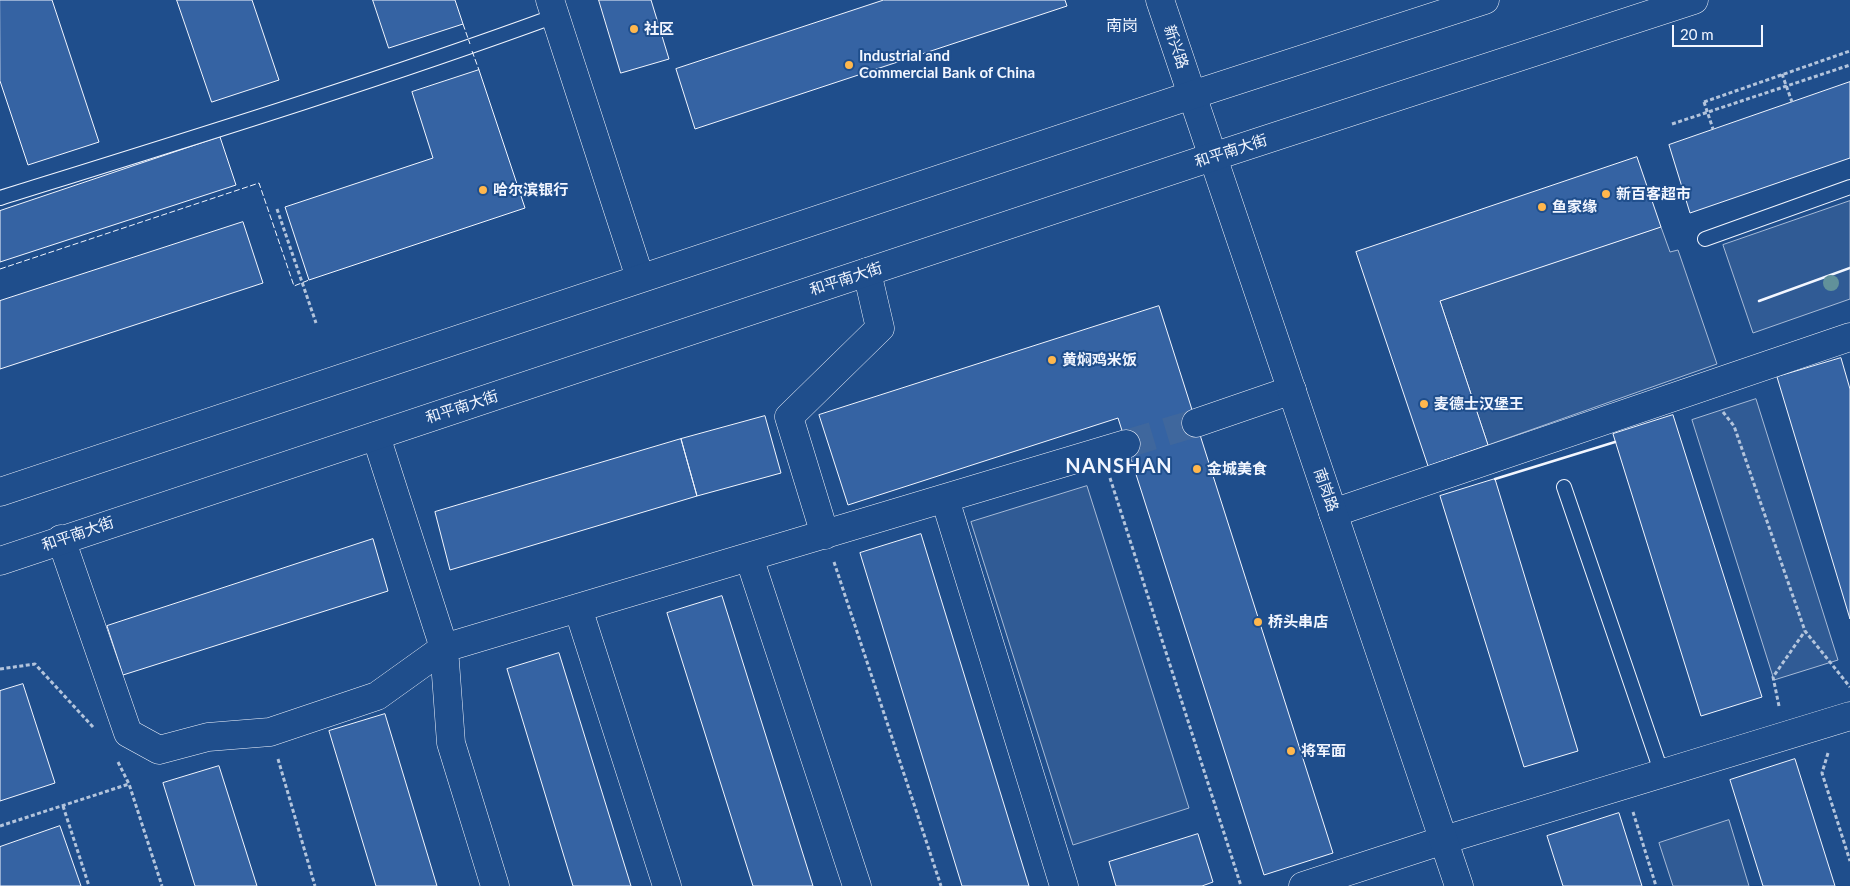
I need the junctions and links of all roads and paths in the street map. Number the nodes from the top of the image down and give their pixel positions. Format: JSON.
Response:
{"nodes":[{"id":1,"x":1160,"y":0,"type":"edge"},
{"id":2,"x":1485,"y":0,"type":"edge"},
{"id":3,"x":1694,"y":0,"type":"edge"},
{"id":4,"x":552,"y":8,"type":"edge"},
{"id":5,"x":1850,"y":51,"type":"edge"},
{"id":6,"x":1850,"y":65,"type":"edge"},
{"id":7,"x":1782,"y":74,"type":"junction"},
{"id":8,"x":1192,"y":95,"type":"junction"},
{"id":9,"x":1792,"y":102,"type":"dead end"},
{"id":10,"x":1672,"y":124,"type":"dead end"},
{"id":11,"x":1714,"y":129,"type":"dead end"},
{"id":12,"x":1214,"y":157,"type":"junction"},
{"id":13,"x":1850,"y":187,"type":"edge"},
{"id":14,"x":0,"y":198,"type":"edge"},
{"id":15,"x":277,"y":209,"type":"dead end"},
{"id":16,"x":1705,"y":239,"type":"dead end"},
{"id":17,"x":867,"y":272,"type":"junction"},
{"id":18,"x":640,"y":278,"type":"junction"},
{"id":19,"x":316,"y":324,"type":"dead end"},
{"id":20,"x":1850,"y":337,"type":"edge"},
{"id":21,"x":1699,"y":388,"type":"junction"},
{"id":22,"x":1292,"y":390,"type":"junction"},
{"id":23,"x":1196,"y":423,"type":"tunnel mouth"},
{"id":24,"x":376,"y":436,"type":"junction"},
{"id":25,"x":1114,"y":448,"type":"joint"},
{"id":26,"x":1564,"y":487,"type":"dead end"},
{"id":27,"x":0,"y":492,"type":"edge"},
{"id":28,"x":945,"y":499,"type":"junction"},
{"id":29,"x":1333,"y":513,"type":"junction"},
{"id":30,"x":825,"y":535,"type":"junction"},
{"id":31,"x":61,"y":540,"type":"junction"},
{"id":32,"x":749,"y":557,"type":"junction"},
{"id":33,"x":0,"y":561,"type":"edge"},
{"id":34,"x":578,"y":608,"type":"junction"},
{"id":35,"x":1805,"y":631,"type":"junction"},
{"id":36,"x":444,"y":648,"type":"junction"},
{"id":37,"x":0,"y":669,"type":"edge"},
{"id":38,"x":1850,"y":688,"type":"edge"},
{"id":39,"x":1845,"y":718,"type":"edge"},
{"id":40,"x":96,"y":730,"type":"dead end"},
{"id":41,"x":270,"y":732,"type":"junction"},
{"id":42,"x":1786,"y":736,"type":"junction"},
{"id":43,"x":118,"y":760,"type":"dead end"},
{"id":44,"x":1662,"y":774,"type":"junction"},
{"id":45,"x":129,"y":784,"type":"junction"},
{"id":46,"x":1624,"y":785,"type":"junction"},
{"id":47,"x":63,"y":806,"type":"junction"},
{"id":48,"x":0,"y":826,"type":"edge"},
{"id":49,"x":1444,"y":840,"type":"junction"},
{"id":50,"x":1850,"y":861,"type":"edge"},
{"id":51,"x":89,"y":886,"type":"edge"},
{"id":52,"x":162,"y":886,"type":"edge"},
{"id":53,"x":315,"y":886,"type":"edge"},
{"id":54,"x":494,"y":886,"type":"edge"},
{"id":55,"x":667,"y":886,"type":"edge"},
{"id":56,"x":857,"y":886,"type":"edge"},
{"id":57,"x":941,"y":886,"type":"edge"},
{"id":58,"x":1064,"y":886,"type":"edge"},
{"id":59,"x":1242,"y":886,"type":"edge"},
{"id":60,"x":1303,"y":886,"type":"edge"},
{"id":61,"x":1459,"y":886,"type":"edge"},
{"id":62,"x":1656,"y":886,"type":"edge"}],
"edges":[{"from":1,"to":8,"type":"street","name":"新兴路"},
{"from":2,"to":8,"type":"street"},
{"from":3,"to":12,"type":"street","name":"和平南大街"},
{"from":4,"to":14,"type":"lane"},
{"from":4,"to":18,"type":"street"},
{"from":5,"to":7,"type":"path"},
{"from":6,"to":10,"type":"path"},
{"from":7,"to":9,"type":"path","bridge":true},
{"from":7,"to":11,"type":"path","bridge":true},
{"from":8,"to":12,"type":"street","name":"南岗路"},
{"from":8,"to":18,"type":"street"},
{"from":12,"to":17,"type":"street","name":"和平南大街"},
{"from":12,"to":22,"type":"street","name":"南岗路"},
{"from":13,"to":16,"type":"lane"},
{"from":15,"to":19,"type":"path"},
{"from":17,"to":24,"type":"street","name":"和平南大街"},
{"from":17,"to":30,"type":"street"},
{"from":18,"to":27,"type":"street"},
{"from":20,"to":21,"type":"street"},
{"from":21,"to":29,"type":"street"},
{"from":21,"to":35,"type":"path"},
{"from":22,"to":23,"type":"street"},
{"from":22,"to":29,"type":"street","name":"南岗路"},
{"from":24,"to":31,"type":"street","name":"和平南大街"},
{"from":24,"to":36,"type":"street"},
{"from":25,"to":28,"type":"street"},
{"from":25,"to":59,"type":"path"},
{"from":26,"to":44,"type":"lane"},
{"from":28,"to":30,"type":"street"},
{"from":28,"to":58,"type":"street"},
{"from":29,"to":49,"type":"street","name":"南岗路"},
{"from":30,"to":32,"type":"street"},
{"from":30,"to":57,"type":"path"},
{"from":31,"to":33,"type":"street","name":"和平南大街"},
{"from":31,"to":41,"type":"street"},
{"from":32,"to":34,"type":"street"},
{"from":32,"to":56,"type":"street"},
{"from":34,"to":36,"type":"street"},
{"from":34,"to":55,"type":"street"},
{"from":35,"to":38,"type":"path"},
{"from":35,"to":42,"type":"path"},
{"from":36,"to":41,"type":"street"},
{"from":36,"to":54,"type":"street"},
{"from":37,"to":40,"type":"path"},
{"from":39,"to":42,"type":"street"},
{"from":39,"to":50,"type":"path"},
{"from":41,"to":53,"type":"path"},
{"from":42,"to":44,"type":"street"},
{"from":43,"to":45,"type":"path"},
{"from":44,"to":46,"type":"street"},
{"from":45,"to":47,"type":"path"},
{"from":45,"to":52,"type":"path"},
{"from":46,"to":49,"type":"street"},
{"from":46,"to":62,"type":"path"},
{"from":47,"to":48,"type":"path"},
{"from":47,"to":51,"type":"path"},
{"from":49,"to":60,"type":"street"},
{"from":49,"to":61,"type":"street","name":"南岗路"}]}
